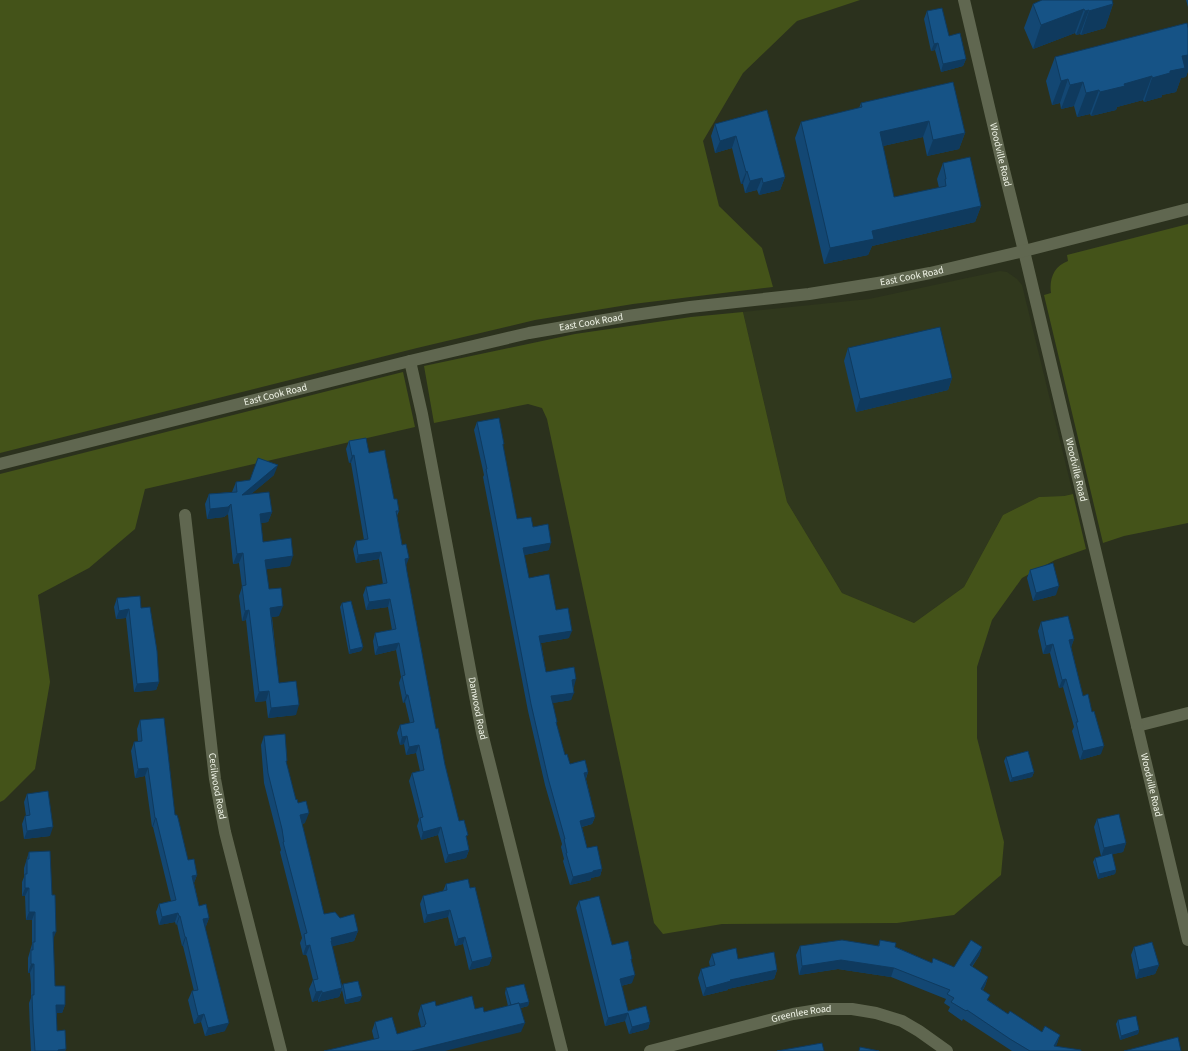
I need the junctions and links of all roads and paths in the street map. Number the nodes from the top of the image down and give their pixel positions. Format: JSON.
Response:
{"nodes":[{"id":1,"x":964,"y":0,"type":"edge"},
{"id":2,"x":1188,"y":209,"type":"edge"},
{"id":3,"x":1024,"y":251,"type":"junction"},
{"id":4,"x":410,"y":361,"type":"junction"},
{"id":5,"x":0,"y":464,"type":"edge"},
{"id":6,"x":185,"y":515,"type":"dead end"},
{"id":7,"x":1188,"y":714,"type":"edge"},
{"id":8,"x":1137,"y":726,"type":"junction"},
{"id":9,"x":1188,"y":940,"type":"edge"},
{"id":10,"x":281,"y":1051,"type":"edge"},
{"id":11,"x":562,"y":1051,"type":"edge"},
{"id":12,"x":650,"y":1051,"type":"edge"},
{"id":13,"x":947,"y":1051,"type":"edge"}],
"edges":[{"from":1,"to":3,"type":"street","name":"Woodville Road"},
{"from":2,"to":3,"type":"street","name":"East Cook Road"},
{"from":3,"to":4,"type":"street","name":"East Cook Road"},
{"from":3,"to":8,"type":"street","name":"Woodville Road"},
{"from":4,"to":5,"type":"street","name":"East Cook Road"},
{"from":4,"to":11,"type":"street","name":"Danwood Road"},
{"from":6,"to":10,"type":"street","name":"Cecilwood Road"},
{"from":7,"to":8,"type":"street"},
{"from":8,"to":9,"type":"street","name":"Woodville Road"},
{"from":12,"to":13,"type":"street","name":"Greenlee Road"}]}
